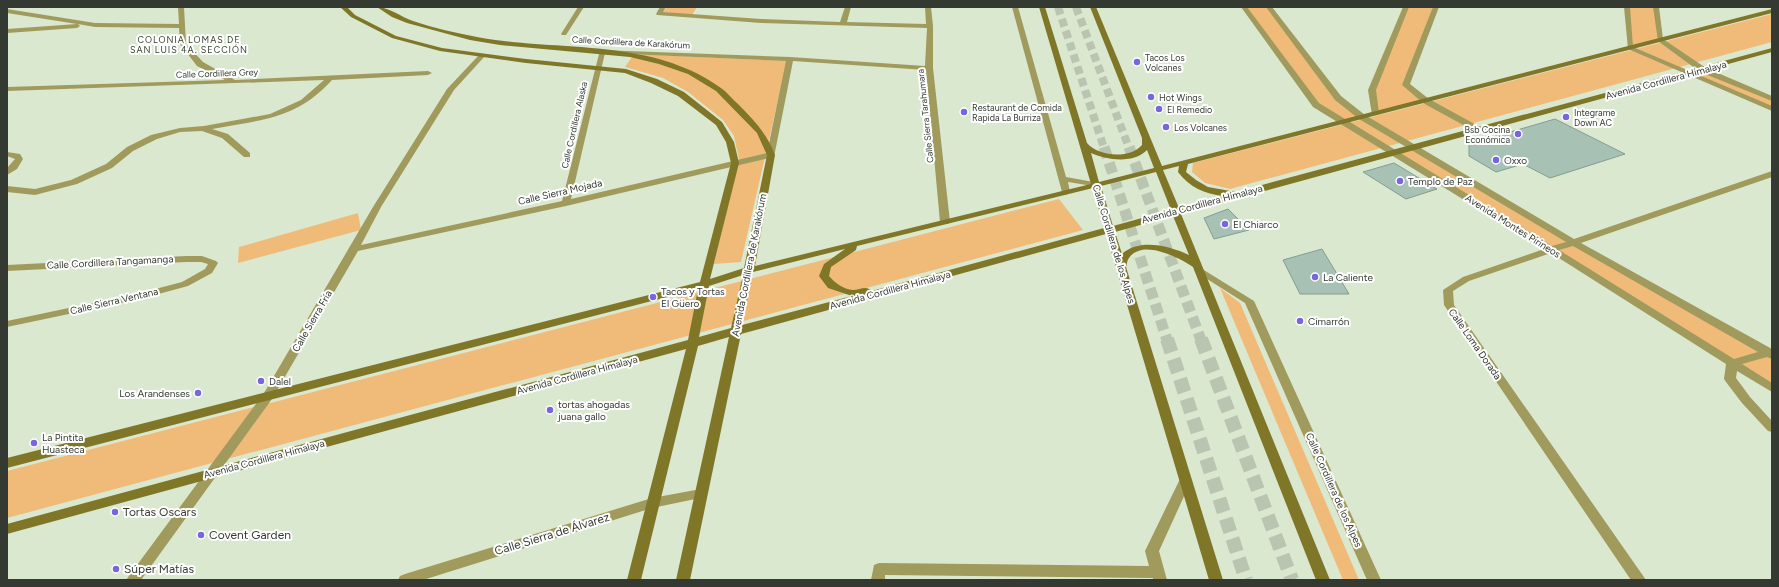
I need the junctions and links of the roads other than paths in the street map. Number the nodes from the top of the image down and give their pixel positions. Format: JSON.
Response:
{"nodes":[{"id":1,"x":181,"y":7,"type":"edge"},
{"id":2,"x":343,"y":7,"type":"edge"},
{"id":3,"x":380,"y":7,"type":"edge"},
{"id":4,"x":581,"y":7,"type":"edge"},
{"id":5,"x":664,"y":7,"type":"edge"},
{"id":6,"x":848,"y":7,"type":"edge"},
{"id":7,"x":928,"y":7,"type":"edge"},
{"id":8,"x":1015,"y":7,"type":"edge"},
{"id":9,"x":1042,"y":7,"type":"edge"},
{"id":10,"x":1093,"y":7,"type":"edge"},
{"id":11,"x":1244,"y":7,"type":"edge"},
{"id":12,"x":1269,"y":7,"type":"edge"},
{"id":13,"x":1406,"y":7,"type":"edge"},
{"id":14,"x":1436,"y":7,"type":"edge"},
{"id":15,"x":1627,"y":7,"type":"edge"},
{"id":16,"x":1656,"y":7,"type":"edge"},
{"id":17,"x":7,"y":11,"type":"edge"},
{"id":18,"x":1772,"y":11,"type":"edge"},
{"id":19,"x":843,"y":24,"type":"junction"},
{"id":20,"x":95,"y":25,"type":"junction"},
{"id":21,"x":182,"y":26,"type":"junction"},
{"id":22,"x":930,"y":26,"type":"junction"},
{"id":23,"x":7,"y":31,"type":"edge"},
{"id":24,"x":564,"y":34,"type":"dead end"},
{"id":25,"x":1660,"y":40,"type":"junction"},
{"id":26,"x":1630,"y":48,"type":"junction"},
{"id":27,"x":1772,"y":50,"type":"edge"},
{"id":28,"x":602,"y":51,"type":"junction"},
{"id":29,"x":481,"y":56,"type":"junction"},
{"id":30,"x":790,"y":59,"type":"junction"},
{"id":31,"x":598,"y":68,"type":"junction"},
{"id":32,"x":930,"y":68,"type":"junction"},
{"id":33,"x":1703,"y":70,"type":"junction"},
{"id":34,"x":428,"y":73,"type":"dead end"},
{"id":35,"x":1690,"y":73,"type":"junction"},
{"id":36,"x":330,"y":78,"type":"junction"},
{"id":37,"x":236,"y":82,"type":"junction"},
{"id":38,"x":7,"y":89,"type":"edge"},
{"id":39,"x":1772,"y":98,"type":"edge"},
{"id":40,"x":1426,"y":101,"type":"junction"},
{"id":41,"x":1772,"y":109,"type":"edge"},
{"id":42,"x":1375,"y":113,"type":"junction"},
{"id":43,"x":1362,"y":116,"type":"junction"},
{"id":44,"x":1343,"y":122,"type":"junction"},
{"id":45,"x":204,"y":128,"type":"junction"},
{"id":46,"x":1479,"y":130,"type":"junction"},
{"id":47,"x":1146,"y":137,"type":"junction"},
{"id":48,"x":1082,"y":141,"type":"junction"},
{"id":49,"x":1414,"y":148,"type":"junction"},
{"id":50,"x":1396,"y":153,"type":"junction"},
{"id":51,"x":7,"y":154,"type":"edge"},
{"id":52,"x":247,"y":155,"type":"dead end"},
{"id":53,"x":771,"y":155,"type":"junction"},
{"id":54,"x":1184,"y":162,"type":"junction"},
{"id":55,"x":734,"y":164,"type":"junction"},
{"id":56,"x":1158,"y":168,"type":"junction"},
{"id":57,"x":7,"y":172,"type":"edge"},
{"id":58,"x":1772,"y":174,"type":"edge"},
{"id":59,"x":1063,"y":179,"type":"junction"},
{"id":60,"x":1096,"y":185,"type":"junction"},
{"id":61,"x":7,"y":189,"type":"edge"},
{"id":62,"x":1066,"y":192,"type":"junction"},
{"id":63,"x":1242,"y":194,"type":"junction"},
{"id":64,"x":566,"y":203,"type":"junction"},
{"id":65,"x":1176,"y":211,"type":"junction"},
{"id":66,"x":945,"y":222,"type":"junction"},
{"id":67,"x":1109,"y":229,"type":"junction"},
{"id":68,"x":1573,"y":242,"type":"junction"},
{"id":69,"x":858,"y":244,"type":"junction"},
{"id":70,"x":354,"y":249,"type":"junction"},
{"id":71,"x":1552,"y":250,"type":"junction"},
{"id":72,"x":213,"y":263,"type":"joint"},
{"id":73,"x":1121,"y":267,"type":"junction"},
{"id":74,"x":7,"y":268,"type":"edge"},
{"id":75,"x":749,"y":270,"type":"junction"},
{"id":76,"x":1199,"y":270,"type":"junction"},
{"id":77,"x":704,"y":284,"type":"junction"},
{"id":78,"x":910,"y":284,"type":"junction"},
{"id":79,"x":7,"y":324,"type":"edge"},
{"id":80,"x":736,"y":332,"type":"junction"},
{"id":81,"x":693,"y":343,"type":"junction"},
{"id":82,"x":1771,"y":353,"type":"edge"},
{"id":83,"x":1732,"y":363,"type":"junction"},
{"id":84,"x":1772,"y":388,"type":"edge"},
{"id":85,"x":268,"y":396,"type":"junction"},
{"id":86,"x":1772,"y":428,"type":"edge"},
{"id":87,"x":7,"y":463,"type":"edge"},
{"id":88,"x":212,"y":474,"type":"junction"},
{"id":89,"x":1185,"y":481,"type":"junction"},
{"id":90,"x":701,"y":494,"type":"junction"},
{"id":91,"x":652,"y":503,"type":"junction"},
{"id":92,"x":7,"y":529,"type":"edge"},
{"id":93,"x":1106,"y":576,"type":"edge"},
{"id":94,"x":1159,"y":576,"type":"edge"},
{"id":95,"x":133,"y":580,"type":"edge"},
{"id":96,"x":405,"y":580,"type":"edge"},
{"id":97,"x":634,"y":580,"type":"edge"},
{"id":98,"x":684,"y":580,"type":"edge"},
{"id":99,"x":878,"y":580,"type":"edge"},
{"id":100,"x":1216,"y":580,"type":"edge"},
{"id":101,"x":1323,"y":580,"type":"edge"},
{"id":102,"x":1374,"y":580,"type":"edge"},
{"id":103,"x":1639,"y":580,"type":"edge"}],
"edges":[{"from":1,"to":21,"type":"street"},
{"from":2,"to":29,"type":"main road"},
{"from":3,"to":28,"type":"main road","name":"Calle Cordillera de Karakórum"},
{"from":4,"to":24,"type":"street"},
{"from":5,"to":19,"type":"street"},
{"from":6,"to":19,"type":"street"},
{"from":7,"to":22,"type":"street","name":"Calle Sierra Tarahumara"},
{"from":8,"to":59,"type":"street"},
{"from":9,"to":48,"type":"main road","name":"Calle Cordillera de los Alpes"},
{"from":10,"to":47,"type":"main road"},
{"from":11,"to":44,"type":"street","name":"Avenida Montes Pirineos"},
{"from":12,"to":43,"type":"street","name":"Avenida Montes Pirineos"},
{"from":13,"to":42,"type":"street"},
{"from":14,"to":40,"type":"street"},
{"from":15,"to":26,"type":"street"},
{"from":16,"to":25,"type":"street"},
{"from":17,"to":20,"type":"street"},
{"from":18,"to":25,"type":"main road"},
{"from":19,"to":22,"type":"street"},
{"from":20,"to":21,"type":"street"},
{"from":20,"to":23,"type":"street"},
{"from":21,"to":37,"type":"street"},
{"from":22,"to":32,"type":"street","name":"Calle Sierra Tarahumara"},
{"from":25,"to":26,"type":"main road"},
{"from":25,"to":33,"type":"street"},
{"from":26,"to":35,"type":"street"},
{"from":26,"to":40,"type":"main road"},
{"from":27,"to":33,"type":"main road","name":"Avenida Cordillera Himalaya"},
{"from":28,"to":30,"type":"street","name":"Calle Cordillera de Karakórum"},
{"from":28,"to":31,"type":"street","name":"Calle Cordillera Alaska"},
{"from":28,"to":53,"type":"main road"},
{"from":29,"to":31,"type":"main road"},
{"from":29,"to":70,"type":"street","name":"Calle Sierra Fría"},
{"from":30,"to":32,"type":"street","name":"Calle Cordillera de Karakórum"},
{"from":30,"to":53,"type":"street"},
{"from":31,"to":55,"type":"main road"},
{"from":31,"to":64,"type":"street","name":"Calle Cordillera Alaska"},
{"from":32,"to":66,"type":"street","name":"Calle Sierra Tarahumara"},
{"from":33,"to":35,"type":"main road","name":"Avenida Cordillera Himalaya"},
{"from":33,"to":39,"type":"street"},
{"from":34,"to":36,"type":"street","name":"Calle Cordillera Grey"},
{"from":35,"to":41,"type":"street"},
{"from":35,"to":46,"type":"main road","name":"Avenida Cordillera Himalaya"},
{"from":36,"to":37,"type":"street","name":"Calle Cordillera Grey"},
{"from":36,"to":45,"type":"street"},
{"from":37,"to":38,"type":"street","name":"Calle Cordillera Grey"},
{"from":40,"to":42,"type":"main road"},
{"from":40,"to":46,"type":"street"},
{"from":42,"to":43,"type":"main road"},
{"from":43,"to":44,"type":"main road"},
{"from":43,"to":49,"type":"street","name":"Avenida Montes Pirineos"},
{"from":44,"to":50,"type":"street","name":"Avenida Montes Pirineos"},
{"from":44,"to":54,"type":"main road"},
{"from":45,"to":52,"type":"street"},
{"from":45,"to":61,"type":"street"},
{"from":46,"to":49,"type":"main road","name":"Avenida Cordillera Himalaya"},
{"from":47,"to":48,"type":"main road"},
{"from":47,"to":56,"type":"main road"},
{"from":48,"to":60,"type":"main road","name":"Calle Cordillera de los Alpes"},
{"from":49,"to":50,"type":"main road","name":"Avenida Cordillera Himalaya"},
{"from":49,"to":68,"type":"street","name":"Avenida Montes Pirineos"},
{"from":50,"to":63,"type":"main road","name":"Avenida Cordillera Himalaya"},
{"from":50,"to":71,"type":"street","name":"Avenida Montes Pirineos"},
{"from":51,"to":57,"type":"street"},
{"from":53,"to":55,"type":"street","name":"Calle Sierra Mojada"},
{"from":53,"to":75,"type":"main road","name":"Avenida Cordillera de Karakórum"},
{"from":54,"to":56,"type":"main road"},
{"from":54,"to":63,"type":"main road"},
{"from":55,"to":64,"type":"street","name":"Calle Sierra Mojada"},
{"from":55,"to":77,"type":"main road"},
{"from":56,"to":60,"type":"main road"},
{"from":56,"to":65,"type":"main road"},
{"from":58,"to":68,"type":"street","name":"Calle Loma Dorada"},
{"from":59,"to":60,"type":"street"},
{"from":59,"to":62,"type":"street"},
{"from":60,"to":62,"type":"main road"},
{"from":60,"to":67,"type":"main road","name":"Calle Cordillera de los Alpes"},
{"from":62,"to":66,"type":"main road"},
{"from":63,"to":65,"type":"main road","name":"Avenida Cordillera Himalaya"},
{"from":64,"to":70,"type":"street","name":"Calle Sierra Mojada"},
{"from":65,"to":67,"type":"main road","name":"Avenida Cordillera Himalaya"},
{"from":65,"to":76,"type":"main road"},
{"from":66,"to":69,"type":"main road"},
{"from":67,"to":73,"type":"main road","name":"Calle Cordillera de los Alpes"},
{"from":67,"to":78,"type":"main road","name":"Avenida Cordillera Himalaya"},
{"from":68,"to":71,"type":"street","name":"Calle Loma Dorada"},
{"from":68,"to":82,"type":"street","name":"Avenida Montes Pirineos"},
{"from":69,"to":75,"type":"main road"},
{"from":69,"to":78,"type":"main road"},
{"from":70,"to":85,"type":"street","name":"Calle Sierra Fría"},
{"from":71,"to":83,"type":"street","name":"Avenida Montes Pirineos"},
{"from":71,"to":103,"type":"street","name":"Calle Loma Dorada"},
{"from":72,"to":74,"type":"street","name":"Calle Cordillera Tangamanga"},
{"from":72,"to":79,"type":"street","name":"Calle Sierra Ventana"},
{"from":73,"to":76,"type":"main road"},
{"from":73,"to":89,"type":"main road","name":"Calle Cordillera de los Alpes"},
{"from":75,"to":77,"type":"main road"},
{"from":75,"to":80,"type":"main road","name":"Avenida Cordillera de Karakórum"},
{"from":76,"to":101,"type":"main road"},
{"from":76,"to":102,"type":"street","name":"Calle Cordillera de los Alpes"},
{"from":77,"to":81,"type":"main road"},
{"from":77,"to":85,"type":"main road"},
{"from":78,"to":80,"type":"main road","name":"Avenida Cordillera Himalaya"},
{"from":80,"to":81,"type":"main road","name":"Avenida Cordillera Himalaya"},
{"from":80,"to":90,"type":"main road","name":"Avenida Cordillera de Karakórum"},
{"from":81,"to":88,"type":"main road","name":"Avenida Cordillera Himalaya"},
{"from":81,"to":91,"type":"main road"},
{"from":82,"to":83,"type":"street"},
{"from":83,"to":84,"type":"street","name":"Avenida Montes Pirineos"},
{"from":83,"to":86,"type":"street"},
{"from":85,"to":87,"type":"main road"},
{"from":85,"to":88,"type":"street","name":"Calle Sierra Fría"},
{"from":88,"to":92,"type":"main road","name":"Avenida Cordillera Himalaya"},
{"from":88,"to":95,"type":"street","name":"Calle Sierra Fría"},
{"from":89,"to":94,"type":"street"},
{"from":89,"to":100,"type":"main road","name":"Calle Cordillera de los Alpes"},
{"from":90,"to":91,"type":"street","name":"Calle Sierra de Álvarez"},
{"from":90,"to":98,"type":"main road","name":"Avenida Cordillera de Karakórum"},
{"from":91,"to":96,"type":"street","name":"Calle Sierra de Álvarez"},
{"from":91,"to":97,"type":"main road"},
{"from":93,"to":94,"type":"street"},
{"from":93,"to":99,"type":"street"}]}
